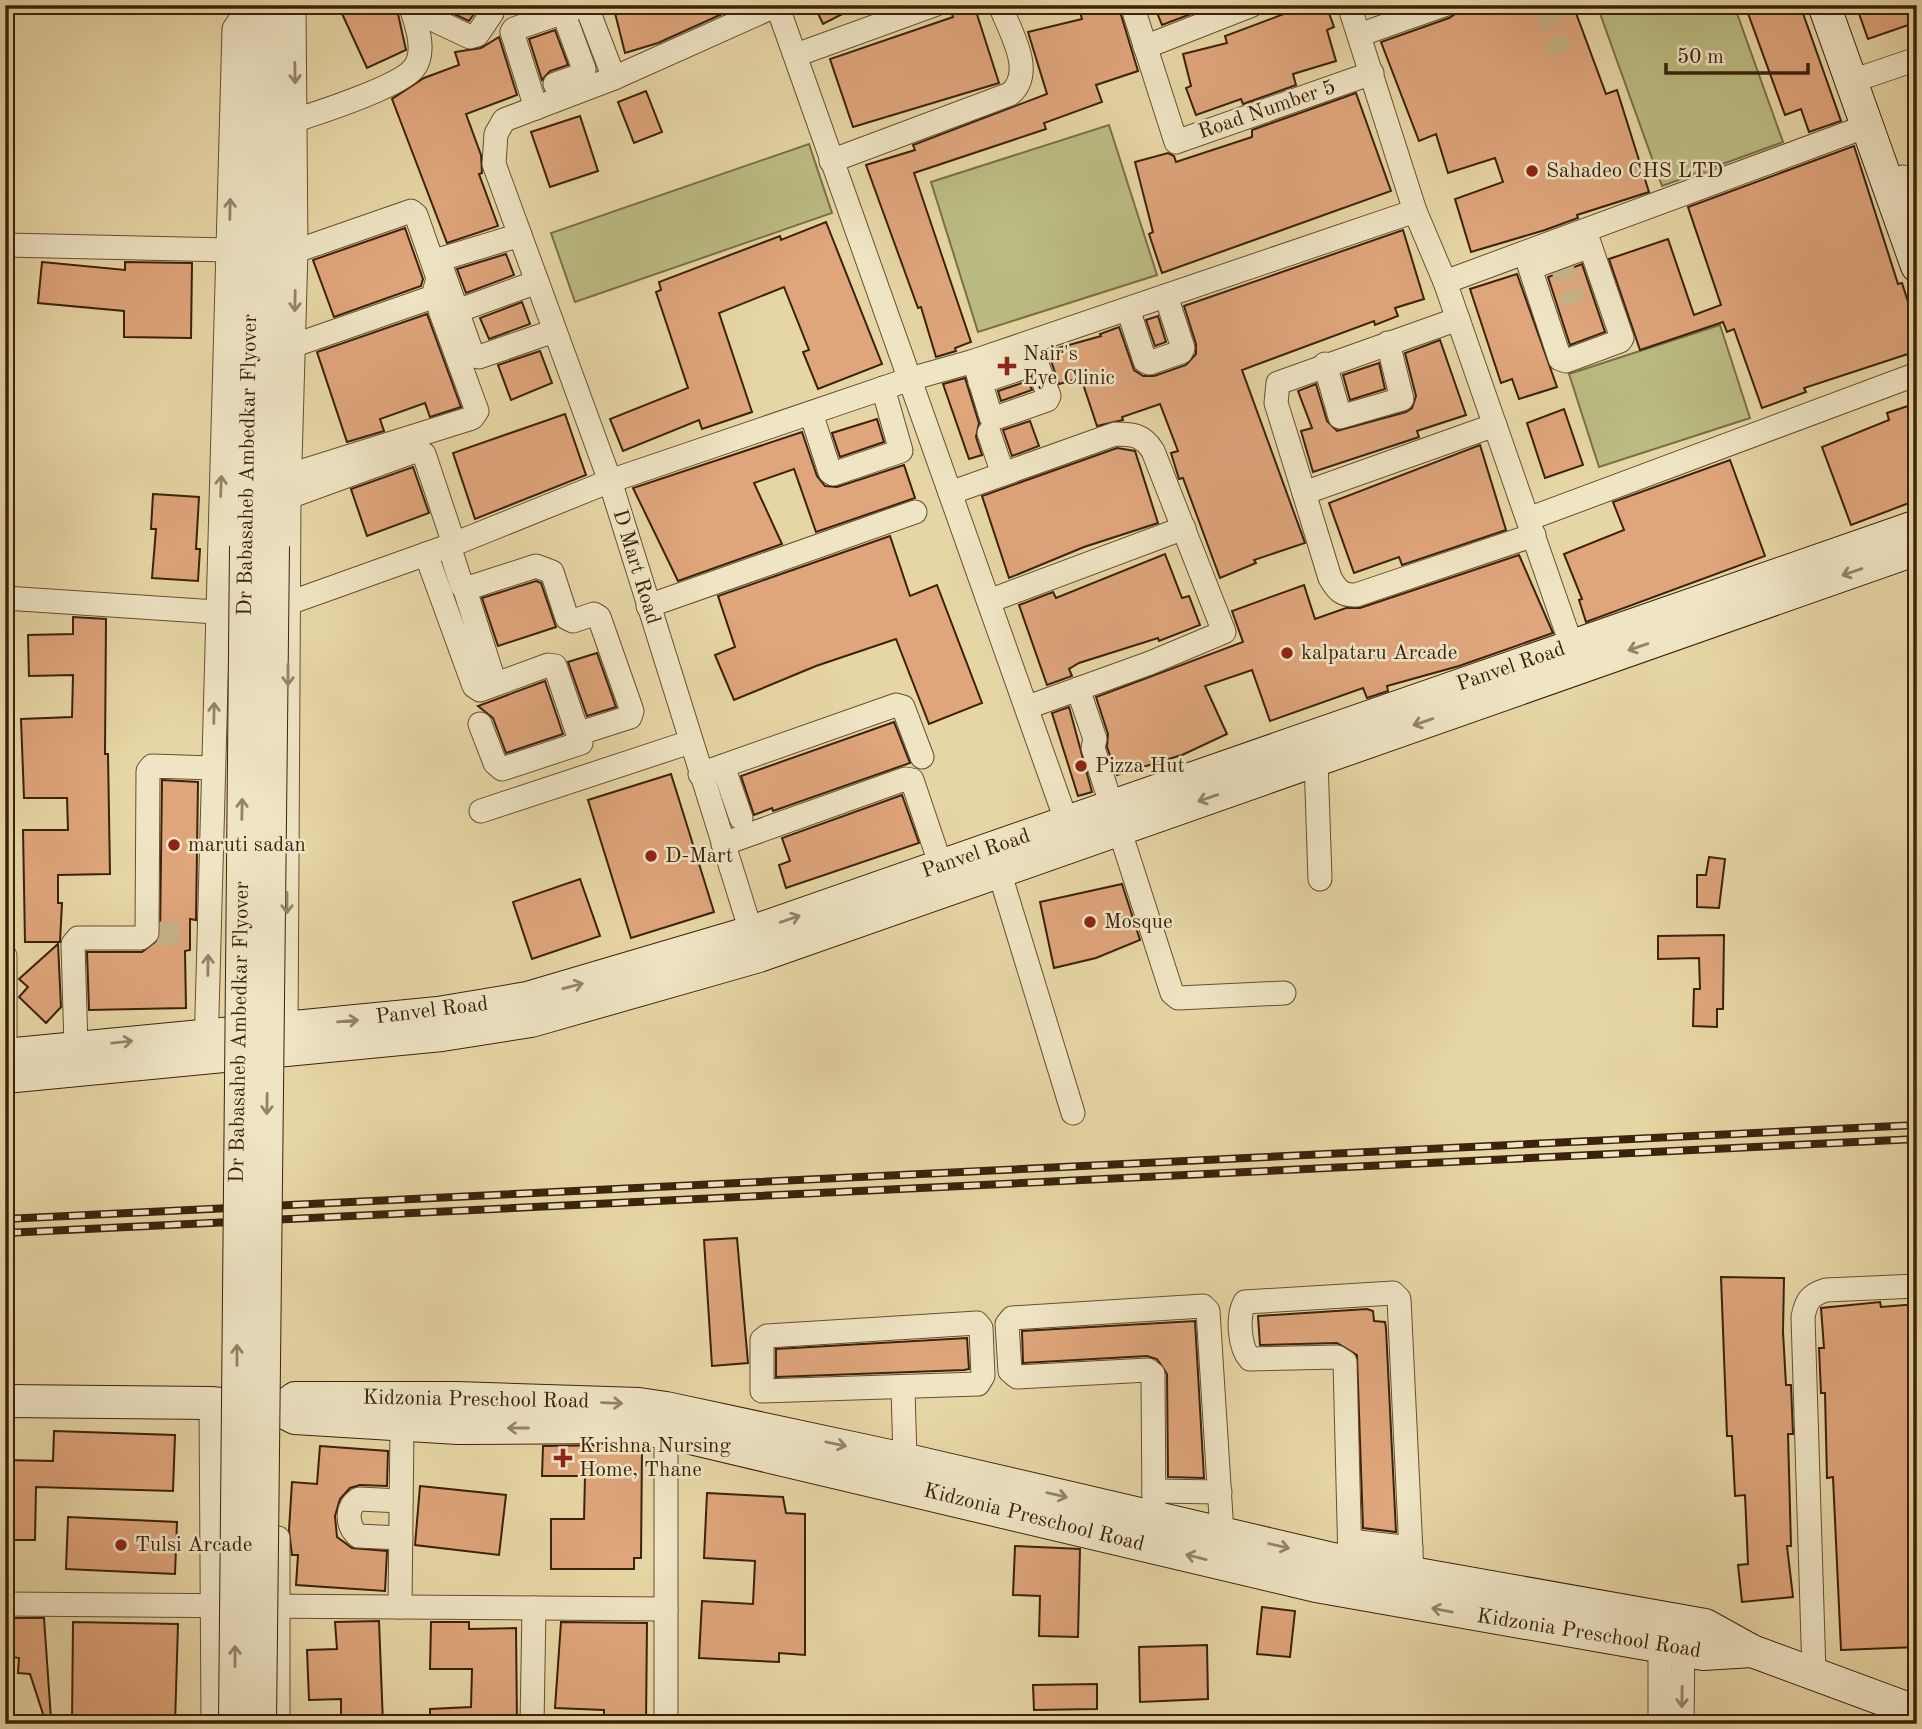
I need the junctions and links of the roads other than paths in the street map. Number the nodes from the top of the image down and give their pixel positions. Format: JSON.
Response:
{"nodes":[{"id":1,"x":251,"y":5,"type":"edge"},
{"id":2,"x":277,"y":5,"type":"edge"},
{"id":3,"x":294,"y":5,"type":"edge"},
{"id":4,"x":410,"y":5,"type":"edge"},
{"id":5,"x":428,"y":5,"type":"edge"},
{"id":6,"x":489,"y":5,"type":"edge"},
{"id":7,"x":777,"y":5,"type":"edge"},
{"id":8,"x":934,"y":5,"type":"edge"},
{"id":9,"x":1000,"y":5,"type":"edge"},
{"id":10,"x":1132,"y":5,"type":"edge"},
{"id":11,"x":1252,"y":5,"type":"edge"},
{"id":12,"x":1349,"y":5,"type":"edge"},
{"id":13,"x":1444,"y":5,"type":"edge"},
{"id":14,"x":1824,"y":5,"type":"edge"},
{"id":15,"x":578,"y":8,"type":"edge"},
{"id":16,"x":1359,"y":35,"type":"junction"},
{"id":17,"x":1145,"y":47,"type":"junction"},
{"id":18,"x":796,"y":55,"type":"junction"},
{"id":19,"x":1917,"y":59,"type":"edge"},
{"id":20,"x":1373,"y":73,"type":"junction"},
{"id":21,"x":614,"y":78,"type":"junction"},
{"id":22,"x":1852,"y":81,"type":"junction"},
{"id":23,"x":534,"y":100,"type":"junction"},
{"id":24,"x":296,"y":120,"type":"junction"},
{"id":25,"x":1867,"y":125,"type":"junction"},
{"id":26,"x":831,"y":161,"type":"junction"},
{"id":27,"x":1902,"y":177,"type":"edge"},
{"id":28,"x":1415,"y":211,"type":"junction"},
{"id":29,"x":1917,"y":213,"type":"edge"},
{"id":30,"x":520,"y":235,"type":"junction"},
{"id":31,"x":1587,"y":239,"type":"junction"},
{"id":32,"x":5,"y":245,"type":"edge"},
{"id":33,"x":229,"y":250,"type":"junction"},
{"id":34,"x":296,"y":251,"type":"junction"},
{"id":35,"x":1527,"y":261,"type":"junction"},
{"id":36,"x":1917,"y":266,"type":"edge"},
{"id":37,"x":537,"y":282,"type":"junction"},
{"id":38,"x":1446,"y":282,"type":"junction"},
{"id":39,"x":1166,"y":296,"type":"junction"},
{"id":40,"x":1128,"y":309,"type":"junction"},
{"id":41,"x":442,"y":310,"type":"junction"},
{"id":42,"x":1458,"y":319,"type":"junction"},
{"id":43,"x":554,"y":331,"type":"junction"},
{"id":44,"x":1389,"y":349,"type":"junction"},
{"id":45,"x":295,"y":351,"type":"junction"},
{"id":46,"x":1033,"y":353,"type":"junction"},
{"id":47,"x":981,"y":370,"type":"junction"},
{"id":48,"x":1327,"y":370,"type":"junction"},
{"id":49,"x":1917,"y":374,"type":"edge"},
{"id":50,"x":910,"y":379,"type":"junction"},
{"id":51,"x":883,"y":388,"type":"junction"},
{"id":52,"x":811,"y":413,"type":"junction"},
{"id":53,"x":1495,"y":425,"type":"junction"},
{"id":54,"x":989,"y":433,"type":"dead end"},
{"id":55,"x":1003,"y":474,"type":"junction"},
{"id":56,"x":610,"y":481,"type":"junction"},
{"id":57,"x":290,"y":486,"type":"junction"},
{"id":58,"x":950,"y":493,"type":"junction"},
{"id":59,"x":1304,"y":493,"type":"junction"},
{"id":60,"x":915,"y":512,"type":"dead end"},
{"id":61,"x":1917,"y":526,"type":"edge"},
{"id":62,"x":1531,"y":527,"type":"junction"},
{"id":63,"x":1184,"y":528,"type":"junction"},
{"id":64,"x":452,"y":545,"type":"junction"},
{"id":65,"x":260,"y":546,"type":"junction"},
{"id":66,"x":1917,"y":549,"type":"edge"},
{"id":67,"x":426,"y":554,"type":"junction"},
{"id":68,"x":462,"y":586,"type":"dead end"},
{"id":69,"x":5,"y":598,"type":"edge"},
{"id":70,"x":989,"y":601,"type":"junction"},
{"id":71,"x":289,"y":603,"type":"junction"},
{"id":72,"x":649,"y":606,"type":"junction"},
{"id":73,"x":216,"y":612,"type":"junction"},
{"id":74,"x":1576,"y":657,"type":"junction"},
{"id":75,"x":495,"y":684,"type":"junction"},
{"id":76,"x":1078,"y":689,"type":"junction"},
{"id":77,"x":1028,"y":707,"type":"junction"},
{"id":78,"x":480,"y":724,"type":"dead end"},
{"id":79,"x":690,"y":742,"type":"junction"},
{"id":80,"x":922,"y":757,"type":"dead end"},
{"id":81,"x":1316,"y":760,"type":"junction"},
{"id":82,"x":723,"y":766,"type":"junction"},
{"id":83,"x":213,"y":768,"type":"junction"},
{"id":84,"x":700,"y":774,"type":"junction"},
{"id":85,"x":590,"y":775,"type":"junction"},
{"id":86,"x":481,"y":810,"type":"dead end"},
{"id":87,"x":741,"y":818,"type":"dead end"},
{"id":88,"x":1116,"y":818,"type":"junction"},
{"id":89,"x":1071,"y":833,"type":"junction"},
{"id":90,"x":723,"y":845,"type":"junction"},
{"id":91,"x":941,"y":866,"type":"junction"},
{"id":92,"x":999,"y":871,"type":"junction"},
{"id":93,"x":1320,"y":879,"type":"dead end"},
{"id":94,"x":755,"y":944,"type":"junction"},
{"id":95,"x":5,"y":956,"type":"edge"},
{"id":96,"x":1284,"y":993,"type":"dead end"},
{"id":97,"x":286,"y":1038,"type":"junction"},
{"id":98,"x":206,"y":1045,"type":"junction"},
{"id":99,"x":76,"y":1047,"type":"junction"},
{"id":100,"x":5,"y":1055,"type":"edge"},
{"id":101,"x":5,"y":1077,"type":"edge"},
{"id":102,"x":1073,"y":1113,"type":"dead end"},
{"id":103,"x":1917,"y":1286,"type":"edge"},
{"id":104,"x":903,"y":1389,"type":"junction"},
{"id":105,"x":762,"y":1391,"type":"junction"},
{"id":106,"x":5,"y":1401,"type":"edge"},
{"id":107,"x":211,"y":1403,"type":"junction"},
{"id":108,"x":279,"y":1410,"type":"junction"},
{"id":109,"x":666,"y":1420,"type":"junction"},
{"id":110,"x":402,"y":1425,"type":"junction"},
{"id":111,"x":762,"y":1429,"type":"junction"},
{"id":112,"x":905,"y":1459,"type":"junction"},
{"id":113,"x":1220,"y":1492,"type":"junction"},
{"id":114,"x":401,"y":1501,"type":"junction"},
{"id":115,"x":1154,"y":1504,"type":"junction"},
{"id":116,"x":1095,"y":1518,"type":"junction"},
{"id":117,"x":1222,"y":1533,"type":"junction"},
{"id":118,"x":401,"y":1538,"type":"junction"},
{"id":119,"x":1350,"y":1552,"type":"junction"},
{"id":120,"x":1412,"y":1561,"type":"junction"},
{"id":121,"x":5,"y":1604,"type":"edge"},
{"id":122,"x":213,"y":1606,"type":"junction"},
{"id":123,"x":277,"y":1606,"type":"junction"},
{"id":124,"x":400,"y":1607,"type":"junction"},
{"id":125,"x":534,"y":1608,"type":"junction"},
{"id":126,"x":666,"y":1609,"type":"junction"},
{"id":127,"x":1672,"y":1633,"type":"junction"},
{"id":128,"x":1814,"y":1673,"type":"junction"},
{"id":129,"x":1917,"y":1712,"type":"edge"},
{"id":130,"x":213,"y":1724,"type":"edge"},
{"id":131,"x":235,"y":1724,"type":"edge"},
{"id":132,"x":260,"y":1724,"type":"edge"},
{"id":133,"x":278,"y":1724,"type":"edge"},
{"id":134,"x":532,"y":1724,"type":"edge"},
{"id":135,"x":666,"y":1724,"type":"edge"},
{"id":136,"x":1660,"y":1724,"type":"edge"},
{"id":137,"x":1682,"y":1724,"type":"edge"}],
"edges":[{"from":33,"to":1,"type":"street","one_way":true},
{"from":1,"to":65,"type":"street","name":"Dr Babasaheb Ambedkar Flyover"},
{"from":2,"to":65,"type":"street","name":"Dr Babasaheb Ambedkar Flyover"},
{"from":3,"to":24,"type":"street","one_way":true},
{"from":4,"to":24,"type":"street"},
{"from":5,"to":6,"type":"street"},
{"from":7,"to":18,"type":"street"},
{"from":7,"to":21,"type":"street"},
{"from":8,"to":18,"type":"street"},
{"from":9,"to":26,"type":"street"},
{"from":10,"to":17,"type":"street"},
{"from":11,"to":17,"type":"street"},
{"from":12,"to":16,"type":"street"},
{"from":13,"to":16,"type":"street"},
{"from":14,"to":22,"type":"street"},
{"from":15,"to":21,"type":"street"},
{"from":15,"to":23,"type":"street"},
{"from":15,"to":23,"type":"street"},
{"from":16,"to":20,"type":"street"},
{"from":17,"to":20,"type":"street","name":"Road Number 5"},
{"from":18,"to":26,"type":"street"},
{"from":19,"to":22,"type":"street"},
{"from":20,"to":28,"type":"street"},
{"from":21,"to":23,"type":"street"},
{"from":22,"to":25,"type":"street"},
{"from":23,"to":30,"type":"street"},
{"from":24,"to":34,"type":"street"},
{"from":25,"to":27,"type":"street"},
{"from":25,"to":31,"type":"street"},
{"from":26,"to":50,"type":"street"},
{"from":27,"to":29,"type":"street"},
{"from":27,"to":36,"type":"street"},
{"from":28,"to":38,"type":"street"},
{"from":28,"to":39,"type":"street","name":"D Mart Road"},
{"from":30,"to":37,"type":"street"},
{"from":30,"to":41,"type":"street"},
{"from":31,"to":35,"type":"street"},
{"from":31,"to":35,"type":"street"},
{"from":32,"to":33,"type":"street"},
{"from":73,"to":33,"type":"street","one_way":true},
{"from":34,"to":45,"type":"street","one_way":true},
{"from":34,"to":45,"type":"street"},
{"from":35,"to":38,"type":"street"},
{"from":37,"to":41,"type":"street"},
{"from":37,"to":43,"type":"street"},
{"from":38,"to":42,"type":"street"},
{"from":39,"to":40,"type":"street","name":"D Mart Road"},
{"from":39,"to":40,"type":"street"},
{"from":40,"to":46,"type":"street","name":"D Mart Road"},
{"from":41,"to":43,"type":"street"},
{"from":41,"to":45,"type":"street"},
{"from":41,"to":57,"type":"street"},
{"from":42,"to":44,"type":"street"},
{"from":42,"to":53,"type":"street"},
{"from":43,"to":56,"type":"street"},
{"from":44,"to":48,"type":"street"},
{"from":44,"to":48,"type":"street"},
{"from":45,"to":57,"type":"street"},
{"from":46,"to":47,"type":"street","name":"D Mart Road"},
{"from":46,"to":47,"type":"street"},
{"from":47,"to":50,"type":"street","name":"D Mart Road"},
{"from":48,"to":59,"type":"street"},
{"from":49,"to":62,"type":"street"},
{"from":50,"to":51,"type":"street","name":"D Mart Road"},
{"from":50,"to":58,"type":"street"},
{"from":51,"to":52,"type":"street","name":"D Mart Road"},
{"from":51,"to":52,"type":"street"},
{"from":52,"to":56,"type":"street","name":"D Mart Road"},
{"from":53,"to":59,"type":"street"},
{"from":53,"to":62,"type":"street"},
{"from":54,"to":55,"type":"street"},
{"from":55,"to":58,"type":"street"},
{"from":55,"to":63,"type":"street"},
{"from":56,"to":64,"type":"street"},
{"from":56,"to":72,"type":"street","name":"D Mart Road"},
{"from":57,"to":64,"type":"street"},
{"from":57,"to":71,"type":"street"},
{"from":58,"to":70,"type":"street"},
{"from":59,"to":62,"type":"street"},
{"from":60,"to":72,"type":"street"},
{"from":61,"to":74,"type":"street","name":"Panvel Road"},
{"from":62,"to":74,"type":"street"},
{"from":63,"to":70,"type":"street"},
{"from":63,"to":76,"type":"street"},
{"from":64,"to":67,"type":"street"},
{"from":64,"to":68,"type":"street"},
{"from":131,"to":65,"type":"street","name":"Dr Babasaheb Ambedkar Flyover","one_way":true,"bridge":true},
{"from":65,"to":132,"type":"street","name":"Dr Babasaheb Ambedkar Flyover","one_way":true,"bridge":true},
{"from":66,"to":74,"type":"street","name":"Panvel Road","one_way":true},
{"from":67,"to":71,"type":"street"},
{"from":67,"to":75,"type":"street"},
{"from":69,"to":73,"type":"street"},
{"from":70,"to":77,"type":"street"},
{"from":71,"to":73,"type":"street"},
{"from":71,"to":97,"type":"street","one_way":true},
{"from":72,"to":79,"type":"street","name":"D Mart Road"},
{"from":83,"to":73,"type":"street","one_way":true},
{"from":74,"to":81,"type":"street","name":"Panvel Road","one_way":true},
{"from":74,"to":88,"type":"street","name":"Panvel Road"},
{"from":75,"to":75,"type":"street"},
{"from":76,"to":77,"type":"street"},
{"from":76,"to":88,"type":"street"},
{"from":77,"to":89,"type":"street"},
{"from":78,"to":85,"type":"street"},
{"from":79,"to":84,"type":"street","name":"D Mart Road"},
{"from":79,"to":85,"type":"street"},
{"from":80,"to":82,"type":"street"},
{"from":81,"to":88,"type":"street","name":"Panvel Road","one_way":true},
{"from":81,"to":93,"type":"street"},
{"from":82,"to":84,"type":"street"},
{"from":82,"to":87,"type":"street"},
{"from":98,"to":83,"type":"street","one_way":true},
{"from":83,"to":99,"type":"street"},
{"from":84,"to":90,"type":"street","name":"D Mart Road"},
{"from":85,"to":86,"type":"street"},
{"from":88,"to":89,"type":"street","name":"Panvel Road"},
{"from":88,"to":96,"type":"street"},
{"from":89,"to":91,"type":"street","name":"Panvel Road"},
{"from":89,"to":92,"type":"street","name":"Panvel Road"},
{"from":90,"to":91,"type":"street"},
{"from":90,"to":94,"type":"street","name":"D Mart Road"},
{"from":94,"to":91,"type":"street","name":"Panvel Road","one_way":true},
{"from":92,"to":94,"type":"street","name":"Panvel Road"},
{"from":92,"to":102,"type":"street"},
{"from":94,"to":97,"type":"street","name":"Panvel Road"},
{"from":95,"to":100,"type":"street"},
{"from":97,"to":98,"type":"street","name":"Panvel Road"},
{"from":99,"to":98,"type":"street","name":"Panvel Road","one_way":true},
{"from":98,"to":101,"type":"street","name":"Panvel Road"},
{"from":99,"to":100,"type":"street","name":"Panvel Road"},
{"from":100,"to":101,"type":"street"},
{"from":103,"to":128,"type":"street"},
{"from":104,"to":105,"type":"street"},
{"from":104,"to":105,"type":"street"},
{"from":104,"to":112,"type":"street"},
{"from":105,"to":111,"type":"street"},
{"from":106,"to":107,"type":"street"},
{"from":107,"to":108,"type":"street"},
{"from":107,"to":122,"type":"street"},
{"from":108,"to":109,"type":"street","name":"Kidzonia Preschool Road","one_way":true},
{"from":108,"to":110,"type":"street","name":"Kidzonia Preschool Road"},
{"from":108,"to":123,"type":"street"},
{"from":109,"to":110,"type":"street","name":"Kidzonia Preschool Road","one_way":true},
{"from":109,"to":111,"type":"street","name":"Kidzonia Preschool Road"},
{"from":109,"to":116,"type":"street","name":"Kidzonia Preschool Road"},
{"from":109,"to":126,"type":"street"},
{"from":110,"to":114,"type":"street"},
{"from":111,"to":112,"type":"street","name":"Kidzonia Preschool Road","one_way":true},
{"from":112,"to":116,"type":"street","name":"Kidzonia Preschool Road","one_way":true},
{"from":113,"to":115,"type":"street"},
{"from":113,"to":115,"type":"street"},
{"from":113,"to":117,"type":"street"},
{"from":114,"to":118,"type":"street"},
{"from":114,"to":118,"type":"street"},
{"from":115,"to":116,"type":"street","name":"Kidzonia Preschool Road"},
{"from":115,"to":117,"type":"street","name":"Kidzonia Preschool Road"},
{"from":127,"to":116,"type":"street","name":"Kidzonia Preschool Road","one_way":true},
{"from":117,"to":119,"type":"street","name":"Kidzonia Preschool Road","one_way":true},
{"from":118,"to":124,"type":"street"},
{"from":119,"to":120,"type":"street","name":"Kidzonia Preschool Road"},
{"from":119,"to":120,"type":"street"},
{"from":120,"to":127,"type":"street","name":"Kidzonia Preschool Road"},
{"from":121,"to":122,"type":"street"},
{"from":122,"to":123,"type":"street"},
{"from":122,"to":130,"type":"street"},
{"from":123,"to":124,"type":"street"},
{"from":123,"to":133,"type":"street"},
{"from":124,"to":125,"type":"street"},
{"from":125,"to":126,"type":"street"},
{"from":125,"to":134,"type":"street"},
{"from":126,"to":135,"type":"street"},
{"from":127,"to":128,"type":"street","name":"Kidzonia Preschool Road"},
{"from":127,"to":136,"type":"street"},
{"from":127,"to":137,"type":"street","one_way":true},
{"from":128,"to":129,"type":"street"}]}
